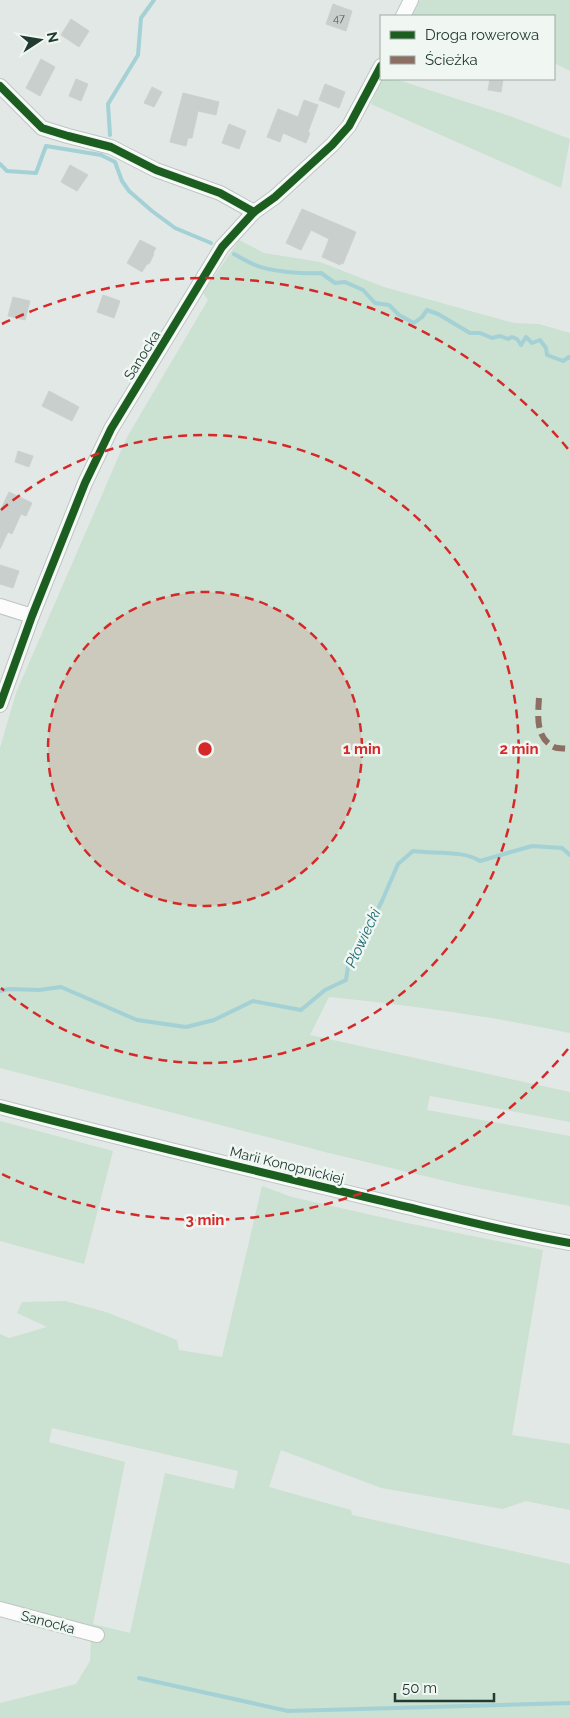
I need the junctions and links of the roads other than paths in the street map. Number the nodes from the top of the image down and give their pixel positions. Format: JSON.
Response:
{"nodes":[{"id":1,"x":411,"y":0,"type":"edge"},
{"id":2,"x":404,"y":15,"type":"edge"},
{"id":3,"x":380,"y":68,"type":"edge"},
{"id":4,"x":0,"y":86,"type":"edge"},
{"id":5,"x":254,"y":212,"type":"junction"},
{"id":6,"x":0,"y":606,"type":"edge"},
{"id":7,"x":32,"y":616,"type":"junction"},
{"id":8,"x":0,"y":705,"type":"edge"},
{"id":9,"x":0,"y":1107,"type":"edge"},
{"id":10,"x":570,"y":1243,"type":"edge"},
{"id":11,"x":0,"y":1609,"type":"edge"},
{"id":12,"x":97,"y":1635,"type":"dead end"}],
"edges":[{"from":1,"to":2,"type":"street"},
{"from":3,"to":5,"type":"street","name":"Sanocka"},
{"from":4,"to":5,"type":"street"},
{"from":5,"to":7,"type":"street","name":"Sanocka"},
{"from":6,"to":7,"type":"street"},
{"from":7,"to":8,"type":"street","name":"Sanocka"},
{"from":9,"to":10,"type":"street","name":"Marii Konopnickiej"},
{"from":11,"to":12,"type":"street","name":"Sanocka"}]}
